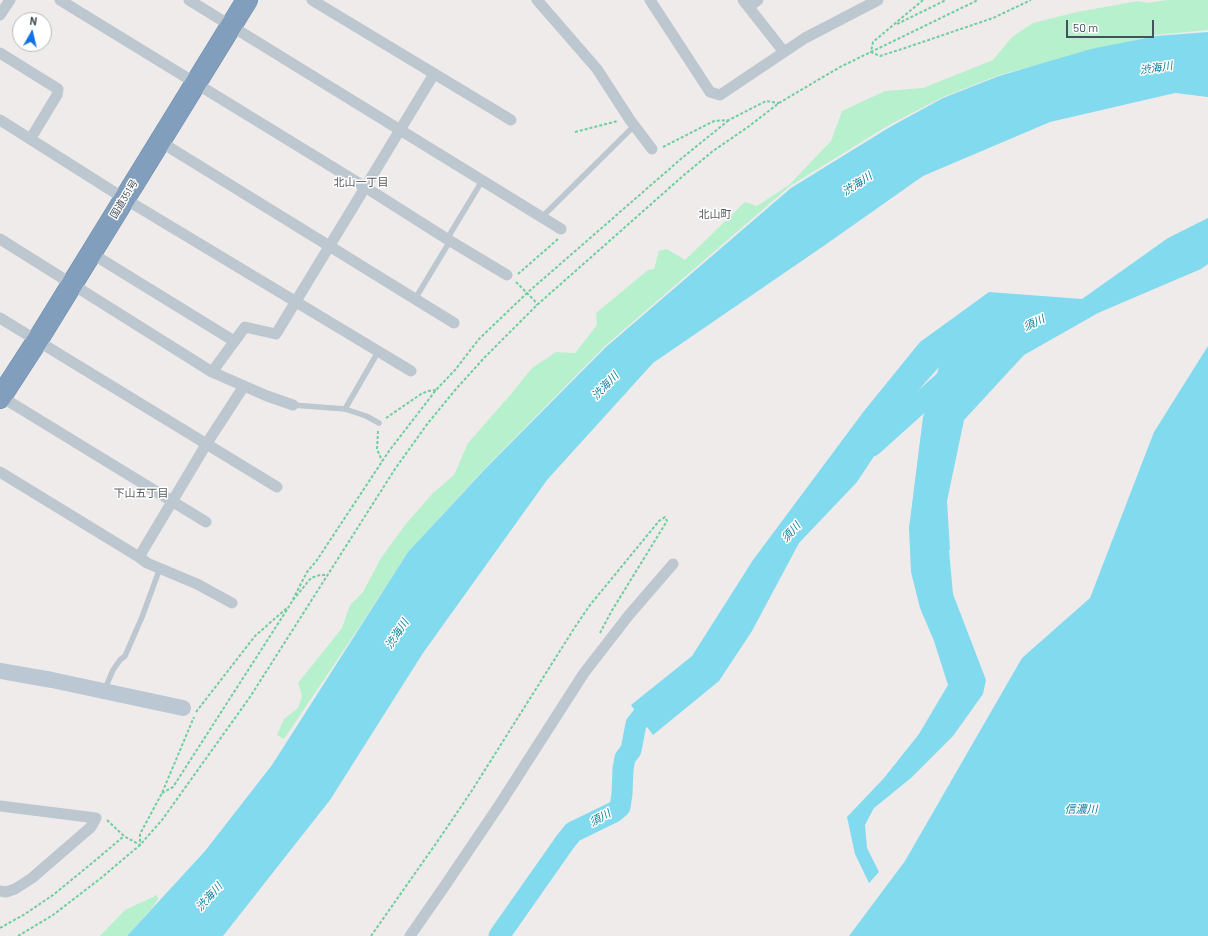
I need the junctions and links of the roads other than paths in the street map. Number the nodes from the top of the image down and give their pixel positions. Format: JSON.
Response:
{"nodes":[{"id":1,"x":10,"y":0,"type":"edge"},
{"id":2,"x":60,"y":0,"type":"edge"},
{"id":3,"x":189,"y":0,"type":"edge"},
{"id":4,"x":247,"y":0,"type":"edge"},
{"id":5,"x":312,"y":0,"type":"edge"},
{"id":6,"x":537,"y":0,"type":"edge"},
{"id":7,"x":650,"y":0,"type":"edge"},
{"id":8,"x":758,"y":0,"type":"edge"},
{"id":9,"x":878,"y":0,"type":"edge"},
{"id":10,"x":746,"y":4,"type":"edge"},
{"id":11,"x":0,"y":15,"type":"edge"},
{"id":12,"x":231,"y":26,"type":"junction"},
{"id":13,"x":784,"y":52,"type":"junction"},
{"id":14,"x":0,"y":53,"type":"edge"},
{"id":15,"x":434,"y":74,"type":"junction"},
{"id":16,"x":195,"y":84,"type":"junction"},
{"id":17,"x":0,"y":120,"type":"edge"},
{"id":18,"x":511,"y":120,"type":"dead end"},
{"id":19,"x":631,"y":121,"type":"junction"},
{"id":20,"x":400,"y":130,"type":"junction"},
{"id":21,"x":31,"y":138,"type":"junction"},
{"id":22,"x":159,"y":141,"type":"junction"},
{"id":23,"x":652,"y":149,"type":"road end"},
{"id":24,"x":482,"y":181,"type":"junction"},
{"id":25,"x":365,"y":187,"type":"junction"},
{"id":26,"x":125,"y":199,"type":"junction"},
{"id":27,"x":542,"y":217,"type":"junction"},
{"id":28,"x":561,"y":229,"type":"road end"},
{"id":29,"x":0,"y":239,"type":"edge"},
{"id":30,"x":449,"y":240,"type":"junction"},
{"id":31,"x":330,"y":247,"type":"junction"},
{"id":32,"x":91,"y":253,"type":"junction"},
{"id":33,"x":511,"y":277,"type":"road end"},
{"id":34,"x":72,"y":284,"type":"junction"},
{"id":35,"x":415,"y":299,"type":"junction"},
{"id":36,"x":296,"y":302,"type":"junction"},
{"id":37,"x":0,"y":318,"type":"edge"},
{"id":38,"x":454,"y":323,"type":"dead end"},
{"id":39,"x":37,"y":341,"type":"junction"},
{"id":40,"x":234,"y":341,"type":"junction"},
{"id":41,"x":378,"y":352,"type":"junction"},
{"id":42,"x":411,"y":371,"type":"dead end"},
{"id":43,"x":212,"y":372,"type":"junction"},
{"id":44,"x":244,"y":386,"type":"junction"},
{"id":45,"x":0,"y":397,"type":"edge"},
{"id":46,"x":293,"y":405,"type":"joint"},
{"id":47,"x":345,"y":409,"type":"junction"},
{"id":48,"x":379,"y":423,"type":"road end"},
{"id":49,"x":207,"y":444,"type":"junction"},
{"id":50,"x":0,"y":472,"type":"edge"},
{"id":51,"x":277,"y":487,"type":"dead end"},
{"id":52,"x":172,"y":500,"type":"junction"},
{"id":53,"x":206,"y":522,"type":"dead end"},
{"id":54,"x":139,"y":557,"type":"junction"},
{"id":55,"x":673,"y":564,"type":"dead end"},
{"id":56,"x":160,"y":568,"type":"junction"},
{"id":57,"x":232,"y":603,"type":"dead end"},
{"id":58,"x":0,"y":670,"type":"edge"},
{"id":59,"x":104,"y":691,"type":"junction"},
{"id":60,"x":183,"y":708,"type":"dead end"},
{"id":61,"x":0,"y":806,"type":"edge"},
{"id":62,"x":0,"y":891,"type":"edge"},
{"id":63,"x":410,"y":936,"type":"edge"}],
"edges":[{"from":1,"to":11,"type":"street"},
{"from":2,"to":16,"type":"street"},
{"from":3,"to":12,"type":"street"},
{"from":4,"to":12,"type":"highway","name":"国道351号"},
{"from":5,"to":15,"type":"street"},
{"from":6,"to":19,"type":"street"},
{"from":7,"to":13,"type":"street"},
{"from":8,"to":10,"type":"street"},
{"from":9,"to":13,"type":"street"},
{"from":10,"to":13,"type":"street"},
{"from":12,"to":16,"type":"highway","name":"国道351号"},
{"from":12,"to":20,"type":"street"},
{"from":14,"to":21,"type":"street"},
{"from":15,"to":18,"type":"street"},
{"from":15,"to":20,"type":"street"},
{"from":16,"to":22,"type":"highway","name":"国道351号"},
{"from":16,"to":25,"type":"street"},
{"from":17,"to":21,"type":"street"},
{"from":19,"to":23,"type":"street"},
{"from":19,"to":27,"type":"lane"},
{"from":20,"to":24,"type":"street"},
{"from":20,"to":25,"type":"street"},
{"from":21,"to":26,"type":"street"},
{"from":22,"to":26,"type":"highway","name":"国道351号"},
{"from":22,"to":31,"type":"street"},
{"from":24,"to":27,"type":"street"},
{"from":24,"to":30,"type":"lane"},
{"from":25,"to":30,"type":"street"},
{"from":25,"to":31,"type":"street"},
{"from":26,"to":32,"type":"highway","name":"国道351号"},
{"from":26,"to":36,"type":"street"},
{"from":27,"to":28,"type":"street"},
{"from":29,"to":34,"type":"street"},
{"from":30,"to":33,"type":"street"},
{"from":30,"to":35,"type":"lane"},
{"from":31,"to":35,"type":"street"},
{"from":31,"to":36,"type":"street"},
{"from":32,"to":34,"type":"highway","name":"国道351号"},
{"from":32,"to":40,"type":"street"},
{"from":34,"to":39,"type":"highway","name":"国道351号"},
{"from":34,"to":43,"type":"street"},
{"from":35,"to":38,"type":"street"},
{"from":36,"to":40,"type":"street"},
{"from":36,"to":41,"type":"street"},
{"from":37,"to":39,"type":"street"},
{"from":39,"to":45,"type":"highway","name":"国道351号"},
{"from":39,"to":49,"type":"street"},
{"from":40,"to":43,"type":"street"},
{"from":41,"to":42,"type":"street"},
{"from":41,"to":47,"type":"lane"},
{"from":43,"to":44,"type":"street"},
{"from":44,"to":46,"type":"street"},
{"from":44,"to":49,"type":"street"},
{"from":45,"to":52,"type":"street"},
{"from":46,"to":47,"type":"lane"},
{"from":47,"to":48,"type":"lane"},
{"from":49,"to":51,"type":"street"},
{"from":49,"to":52,"type":"street"},
{"from":50,"to":54,"type":"street"},
{"from":52,"to":53,"type":"street"},
{"from":52,"to":54,"type":"street"},
{"from":54,"to":56,"type":"street"},
{"from":55,"to":63,"type":"street"},
{"from":56,"to":57,"type":"street"},
{"from":56,"to":59,"type":"lane"},
{"from":58,"to":59,"type":"street"},
{"from":59,"to":60,"type":"street"},
{"from":61,"to":62,"type":"street"}]}
